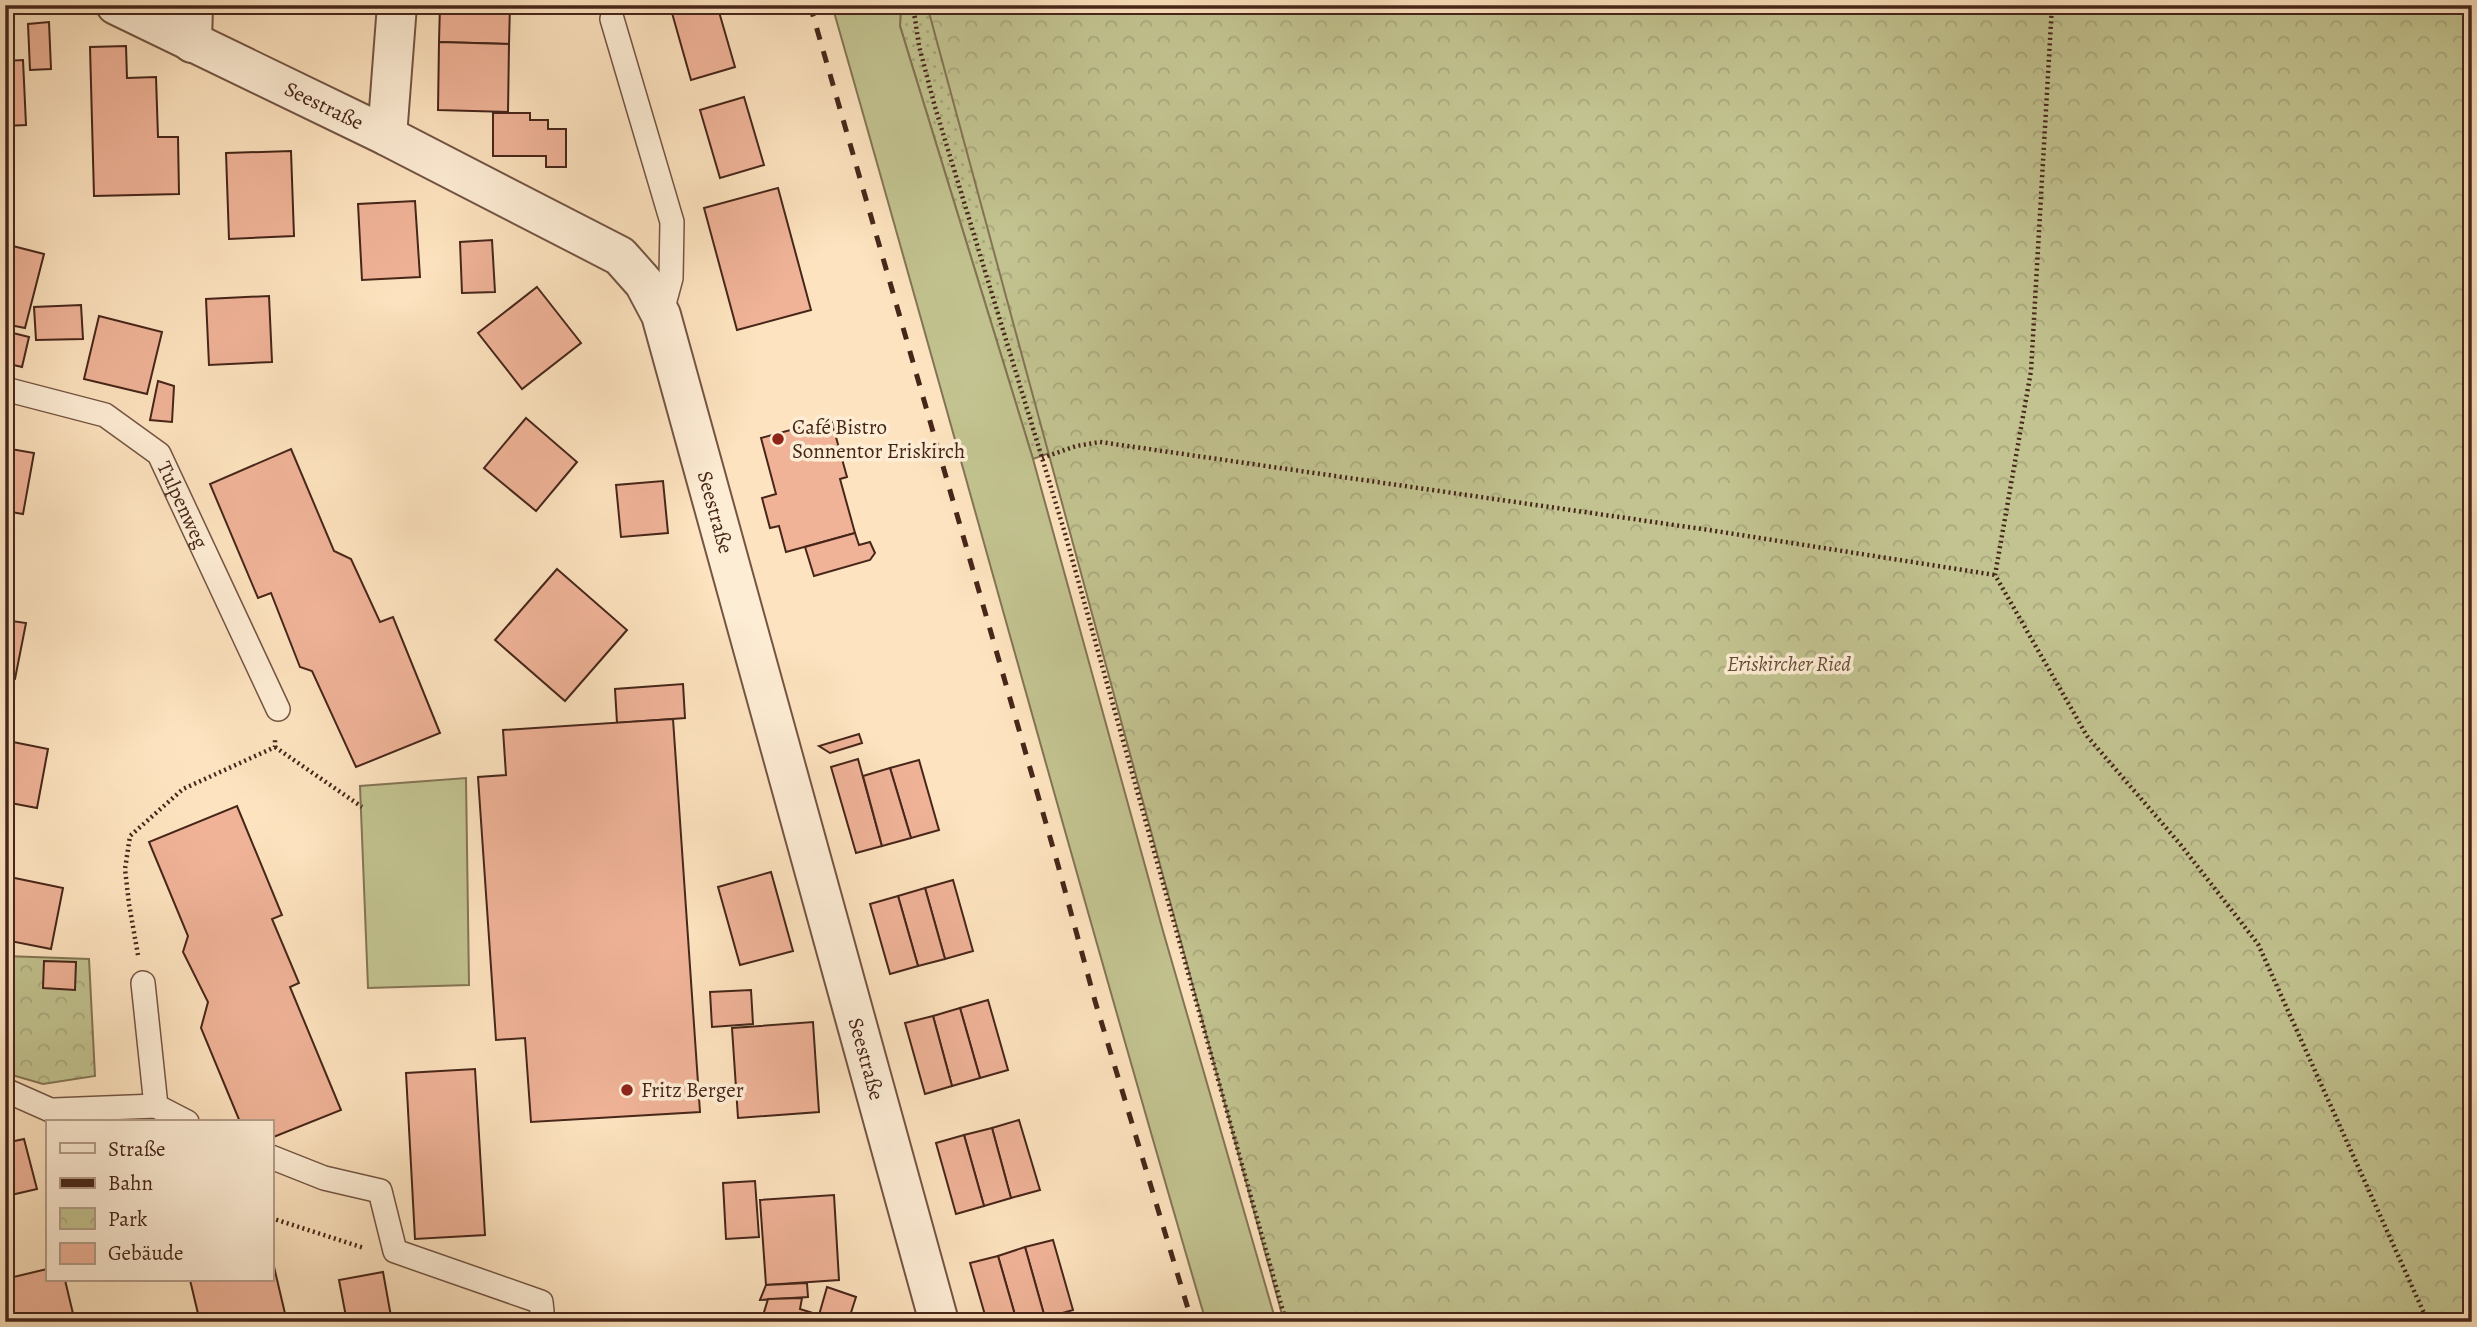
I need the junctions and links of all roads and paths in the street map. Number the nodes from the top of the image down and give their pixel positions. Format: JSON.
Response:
{"nodes":[{"id":1,"x":116,"y":5,"type":"edge"},
{"id":2,"x":193,"y":5,"type":"edge"},
{"id":3,"x":397,"y":5,"type":"edge"},
{"id":4,"x":913,"y":5,"type":"edge"},
{"id":5,"x":2052,"y":5,"type":"edge"},
{"id":6,"x":612,"y":19,"type":"dead end"},
{"id":7,"x":192,"y":43,"type":"junction"},
{"id":8,"x":387,"y":136,"type":"junction"},
{"id":9,"x":661,"y":315,"type":"junction"},
{"id":10,"x":5,"y":389,"type":"edge"},
{"id":11,"x":1042,"y":458,"type":"junction"},
{"id":12,"x":1996,"y":575,"type":"junction"},
{"id":13,"x":278,"y":709,"type":"joint"},
{"id":14,"x":275,"y":747,"type":"junction"},
{"id":15,"x":362,"y":807,"type":"dead end"},
{"id":16,"x":143,"y":983,"type":"joint"},
{"id":17,"x":5,"y":1090,"type":"edge"},
{"id":18,"x":156,"y":1106,"type":"junction"},
{"id":19,"x":54,"y":1110,"type":"junction"},
{"id":20,"x":72,"y":1120,"type":"edge"},
{"id":21,"x":183,"y":1120,"type":"edge"},
{"id":22,"x":273,"y":1158,"type":"edge"},
{"id":23,"x":273,"y":1219,"type":"edge"},
{"id":24,"x":396,"y":1251,"type":"junction"},
{"id":25,"x":543,"y":1322,"type":"edge"},
{"id":26,"x":939,"y":1322,"type":"edge"},
{"id":27,"x":1286,"y":1322,"type":"edge"},
{"id":28,"x":2428,"y":1322,"type":"edge"}],
"edges":[{"from":1,"to":7,"type":"street","name":"Seestraße"},
{"from":2,"to":7,"type":"street"},
{"from":3,"to":8,"type":"street"},
{"from":4,"to":11,"type":"path"},
{"from":5,"to":12,"type":"path"},
{"from":6,"to":9,"type":"lane"},
{"from":7,"to":8,"type":"street","name":"Seestraße"},
{"from":8,"to":9,"type":"street","name":"Seestraße"},
{"from":9,"to":26,"type":"street","name":"Seestraße"},
{"from":10,"to":13,"type":"lane","name":"Tulpenweg"},
{"from":11,"to":12,"type":"path"},
{"from":11,"to":27,"type":"path"},
{"from":12,"to":28,"type":"path"},
{"from":13,"to":14,"type":"path"},
{"from":14,"to":15,"type":"path"},
{"from":14,"to":16,"type":"path"},
{"from":16,"to":18,"type":"lane"},
{"from":17,"to":19,"type":"lane"},
{"from":18,"to":19,"type":"lane"},
{"from":18,"to":21,"type":"lane"},
{"from":19,"to":20,"type":"lane"},
{"from":22,"to":24,"type":"lane"},
{"from":23,"to":24,"type":"path"},
{"from":24,"to":25,"type":"lane"}]}
